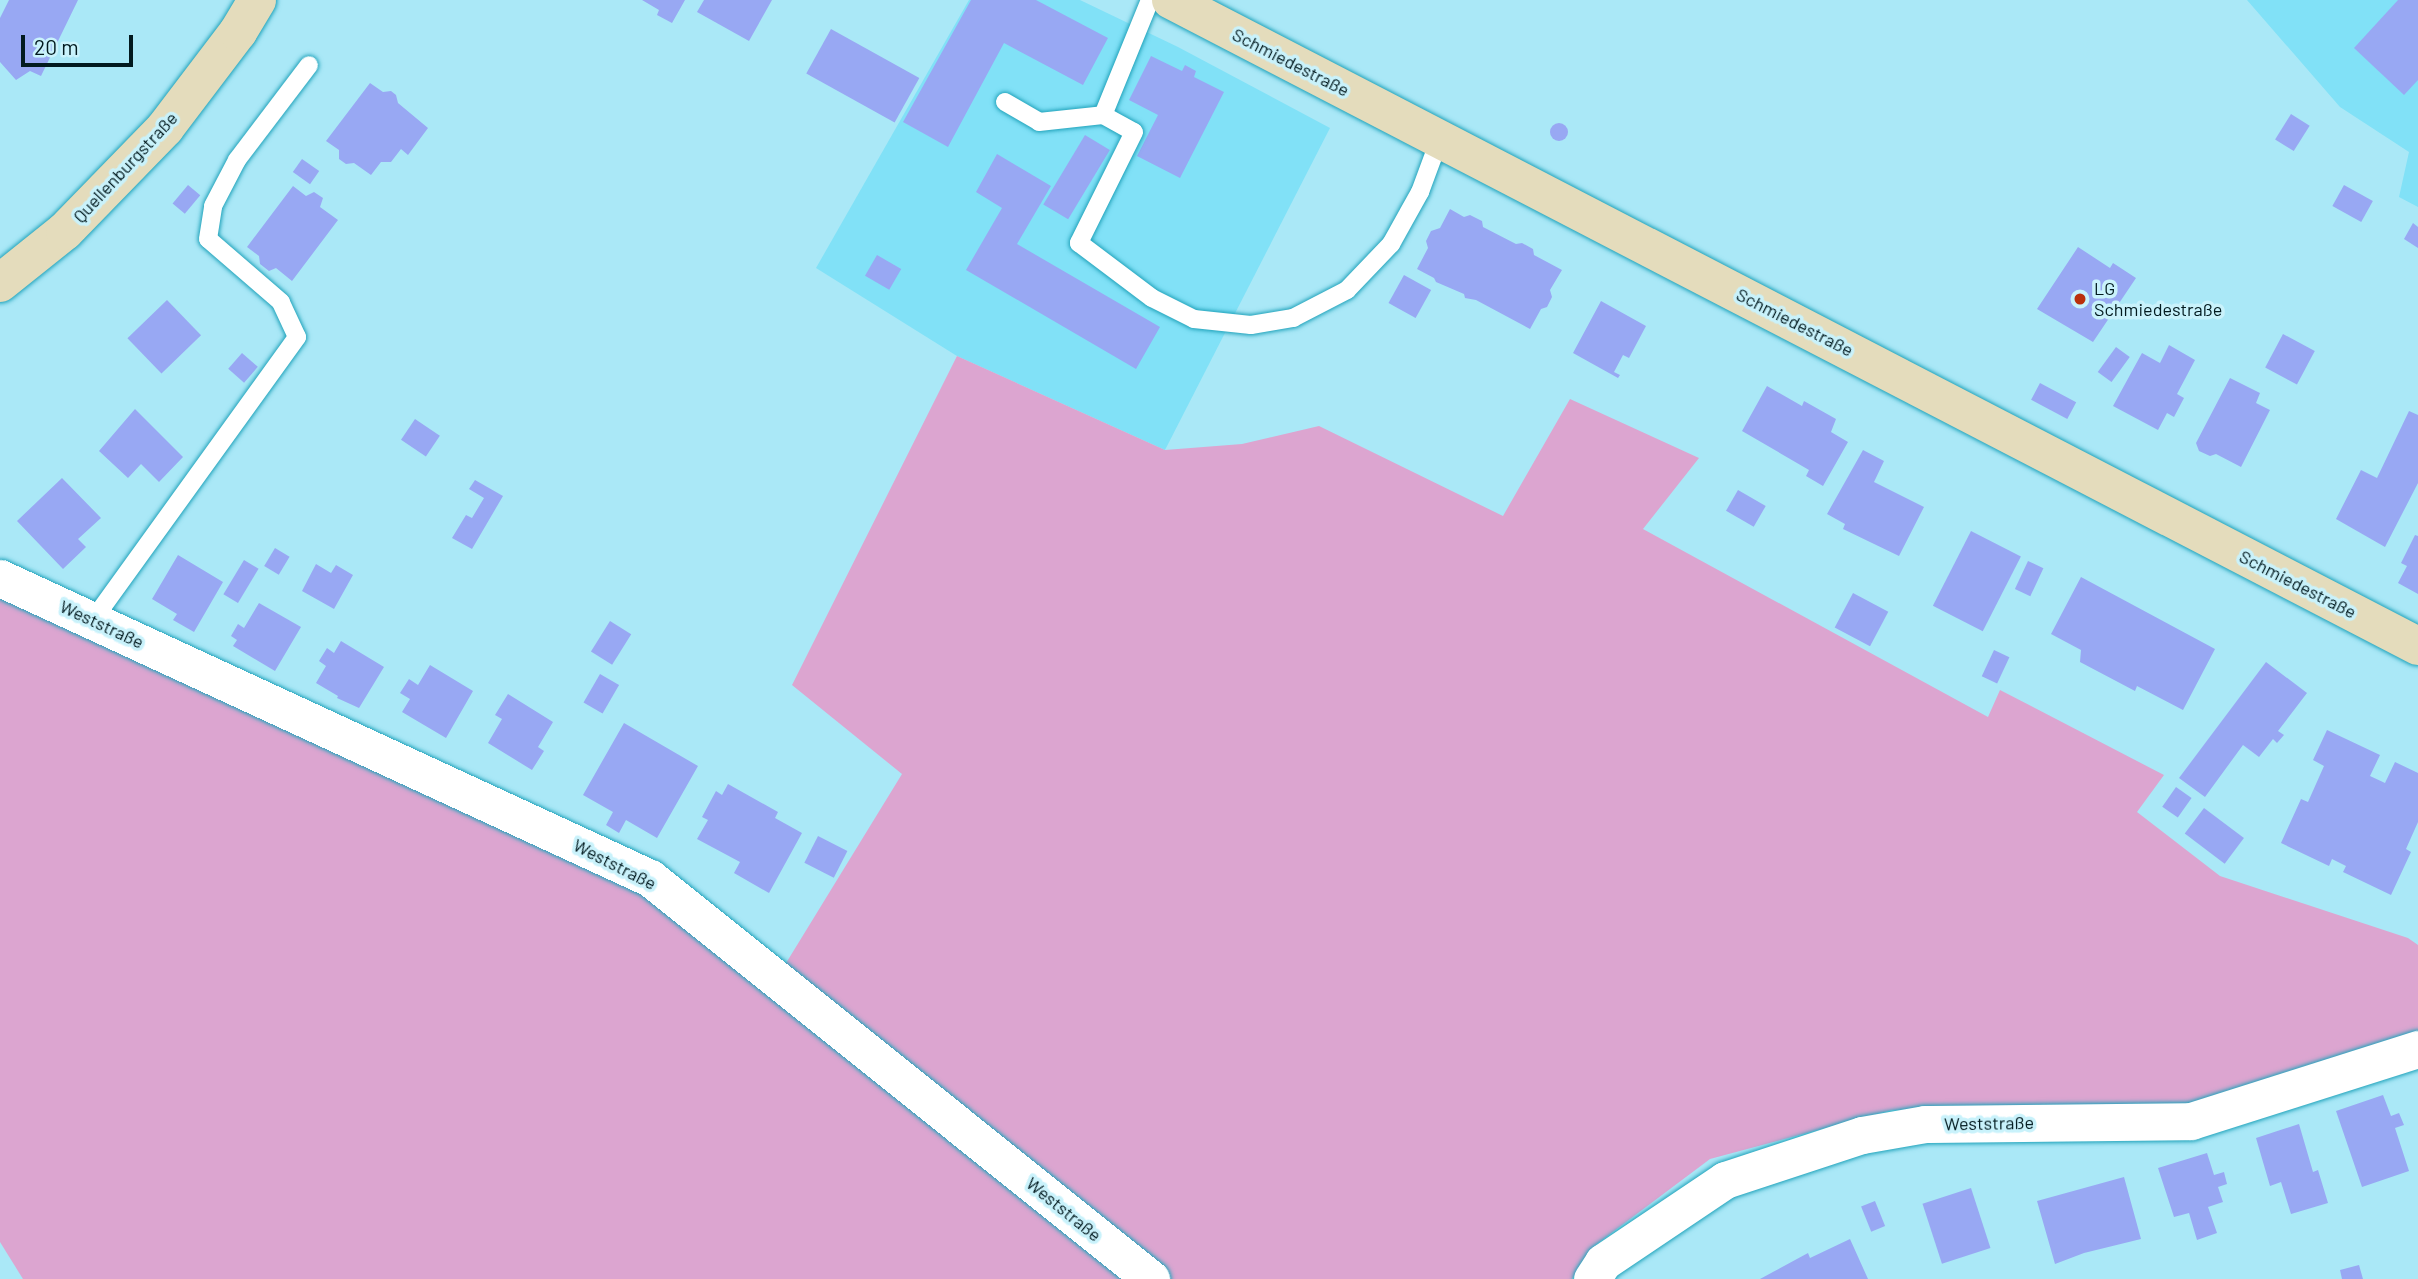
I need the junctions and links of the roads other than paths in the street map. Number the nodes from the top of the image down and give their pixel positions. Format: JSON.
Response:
{"nodes":[{"id":1,"x":257,"y":0,"type":"edge"},
{"id":2,"x":1150,"y":0,"type":"edge"},
{"id":3,"x":1171,"y":0,"type":"edge"},
{"id":4,"x":309,"y":65,"type":"dead end"},
{"id":5,"x":1005,"y":102,"type":"dead end"},
{"id":6,"x":1103,"y":116,"type":"junction"},
{"id":7,"x":1440,"y":138,"type":"junction"},
{"id":8,"x":0,"y":283,"type":"edge"},
{"id":9,"x":0,"y":578,"type":"edge"},
{"id":10,"x":93,"y":620,"type":"junction"},
{"id":11,"x":2418,"y":646,"type":"edge"},
{"id":12,"x":2418,"y":1049,"type":"edge"},
{"id":13,"x":1151,"y":1279,"type":"edge"},
{"id":14,"x":1592,"y":1279,"type":"edge"}],
"edges":[{"from":1,"to":8,"type":"main road","name":"Quellenburgstraße"},
{"from":2,"to":6,"type":"lane"},
{"from":3,"to":7,"type":"main road","name":"Schmiedestraße"},
{"from":4,"to":10,"type":"lane"},
{"from":5,"to":6,"type":"lane"},
{"from":6,"to":7,"type":"lane"},
{"from":7,"to":11,"type":"main road","name":"Schmiedestraße"},
{"from":9,"to":10,"type":"street","name":"Weststraße"},
{"from":10,"to":13,"type":"street","name":"Weststraße"},
{"from":12,"to":14,"type":"street","name":"Weststraße"}]}
